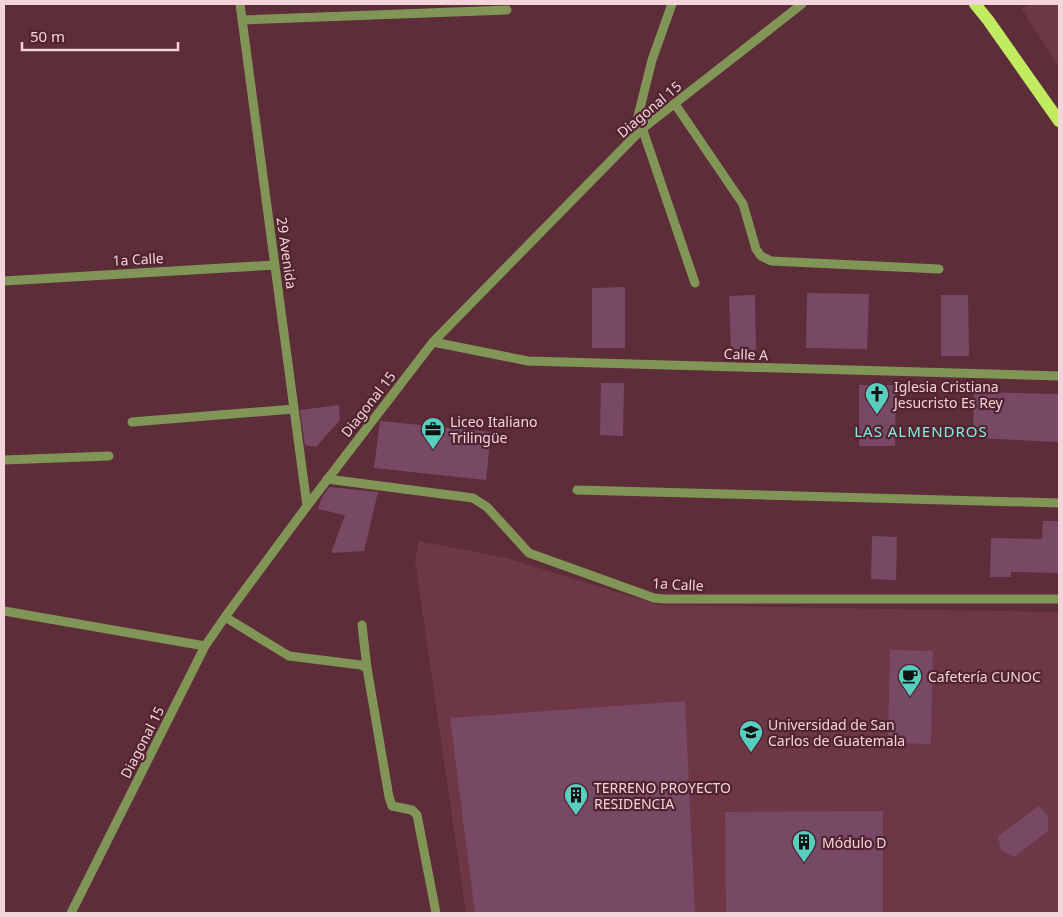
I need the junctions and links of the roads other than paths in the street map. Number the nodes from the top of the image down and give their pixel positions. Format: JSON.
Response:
{"nodes":[{"id":1,"x":240,"y":4,"type":"edge"},
{"id":2,"x":672,"y":4,"type":"edge"},
{"id":3,"x":802,"y":4,"type":"edge"},
{"id":4,"x":975,"y":4,"type":"edge"},
{"id":5,"x":507,"y":10,"type":"dead end"},
{"id":6,"x":242,"y":20,"type":"junction"},
{"id":7,"x":675,"y":104,"type":"junction"},
{"id":8,"x":1059,"y":120,"type":"edge"},
{"id":9,"x":642,"y":129,"type":"junction"},
{"id":10,"x":275,"y":265,"type":"junction"},
{"id":11,"x":939,"y":269,"type":"dead end"},
{"id":12,"x":4,"y":281,"type":"edge"},
{"id":13,"x":695,"y":283,"type":"dead end"},
{"id":14,"x":433,"y":342,"type":"junction"},
{"id":15,"x":1059,"y":376,"type":"edge"},
{"id":16,"x":294,"y":409,"type":"junction"},
{"id":17,"x":132,"y":422,"type":"dead end"},
{"id":18,"x":108,"y":456,"type":"dead end"},
{"id":19,"x":4,"y":460,"type":"edge"},
{"id":20,"x":327,"y":479,"type":"junction"},
{"id":21,"x":577,"y":490,"type":"dead end"},
{"id":22,"x":1059,"y":503,"type":"edge"},
{"id":23,"x":307,"y":506,"type":"junction"},
{"id":24,"x":1059,"y":599,"type":"edge"},
{"id":25,"x":4,"y":611,"type":"edge"},
{"id":26,"x":225,"y":618,"type":"junction"},
{"id":27,"x":362,"y":625,"type":"dead end"},
{"id":28,"x":206,"y":646,"type":"junction"},
{"id":29,"x":367,"y":668,"type":"junction"},
{"id":30,"x":71,"y":913,"type":"edge"},
{"id":31,"x":436,"y":913,"type":"edge"}],
"edges":[{"from":1,"to":6,"type":"street","name":"29 Avenida"},
{"from":2,"to":9,"type":"street"},
{"from":3,"to":7,"type":"street","name":"Diagonal 15"},
{"from":4,"to":8,"type":"main road"},
{"from":5,"to":6,"type":"street"},
{"from":6,"to":10,"type":"street","name":"29 Avenida"},
{"from":7,"to":9,"type":"street","name":"Diagonal 15"},
{"from":7,"to":11,"type":"street"},
{"from":9,"to":13,"type":"street"},
{"from":9,"to":14,"type":"street","name":"Diagonal 15"},
{"from":10,"to":12,"type":"street","name":"1a Calle"},
{"from":10,"to":16,"type":"street","name":"29 Avenida"},
{"from":14,"to":15,"type":"street","name":"Calle A"},
{"from":14,"to":20,"type":"street","name":"Diagonal 15"},
{"from":16,"to":17,"type":"street"},
{"from":16,"to":23,"type":"street","name":"29 Avenida"},
{"from":18,"to":19,"type":"street"},
{"from":20,"to":23,"type":"street","name":"Diagonal 15"},
{"from":20,"to":24,"type":"street","name":"1a Calle"},
{"from":21,"to":22,"type":"street"},
{"from":23,"to":26,"type":"street","name":"Diagonal 15"},
{"from":25,"to":28,"type":"street"},
{"from":26,"to":28,"type":"street","name":"Diagonal 15"},
{"from":26,"to":29,"type":"street"},
{"from":27,"to":29,"type":"street"},
{"from":28,"to":30,"type":"street","name":"Diagonal 15"},
{"from":29,"to":31,"type":"street"}]}
